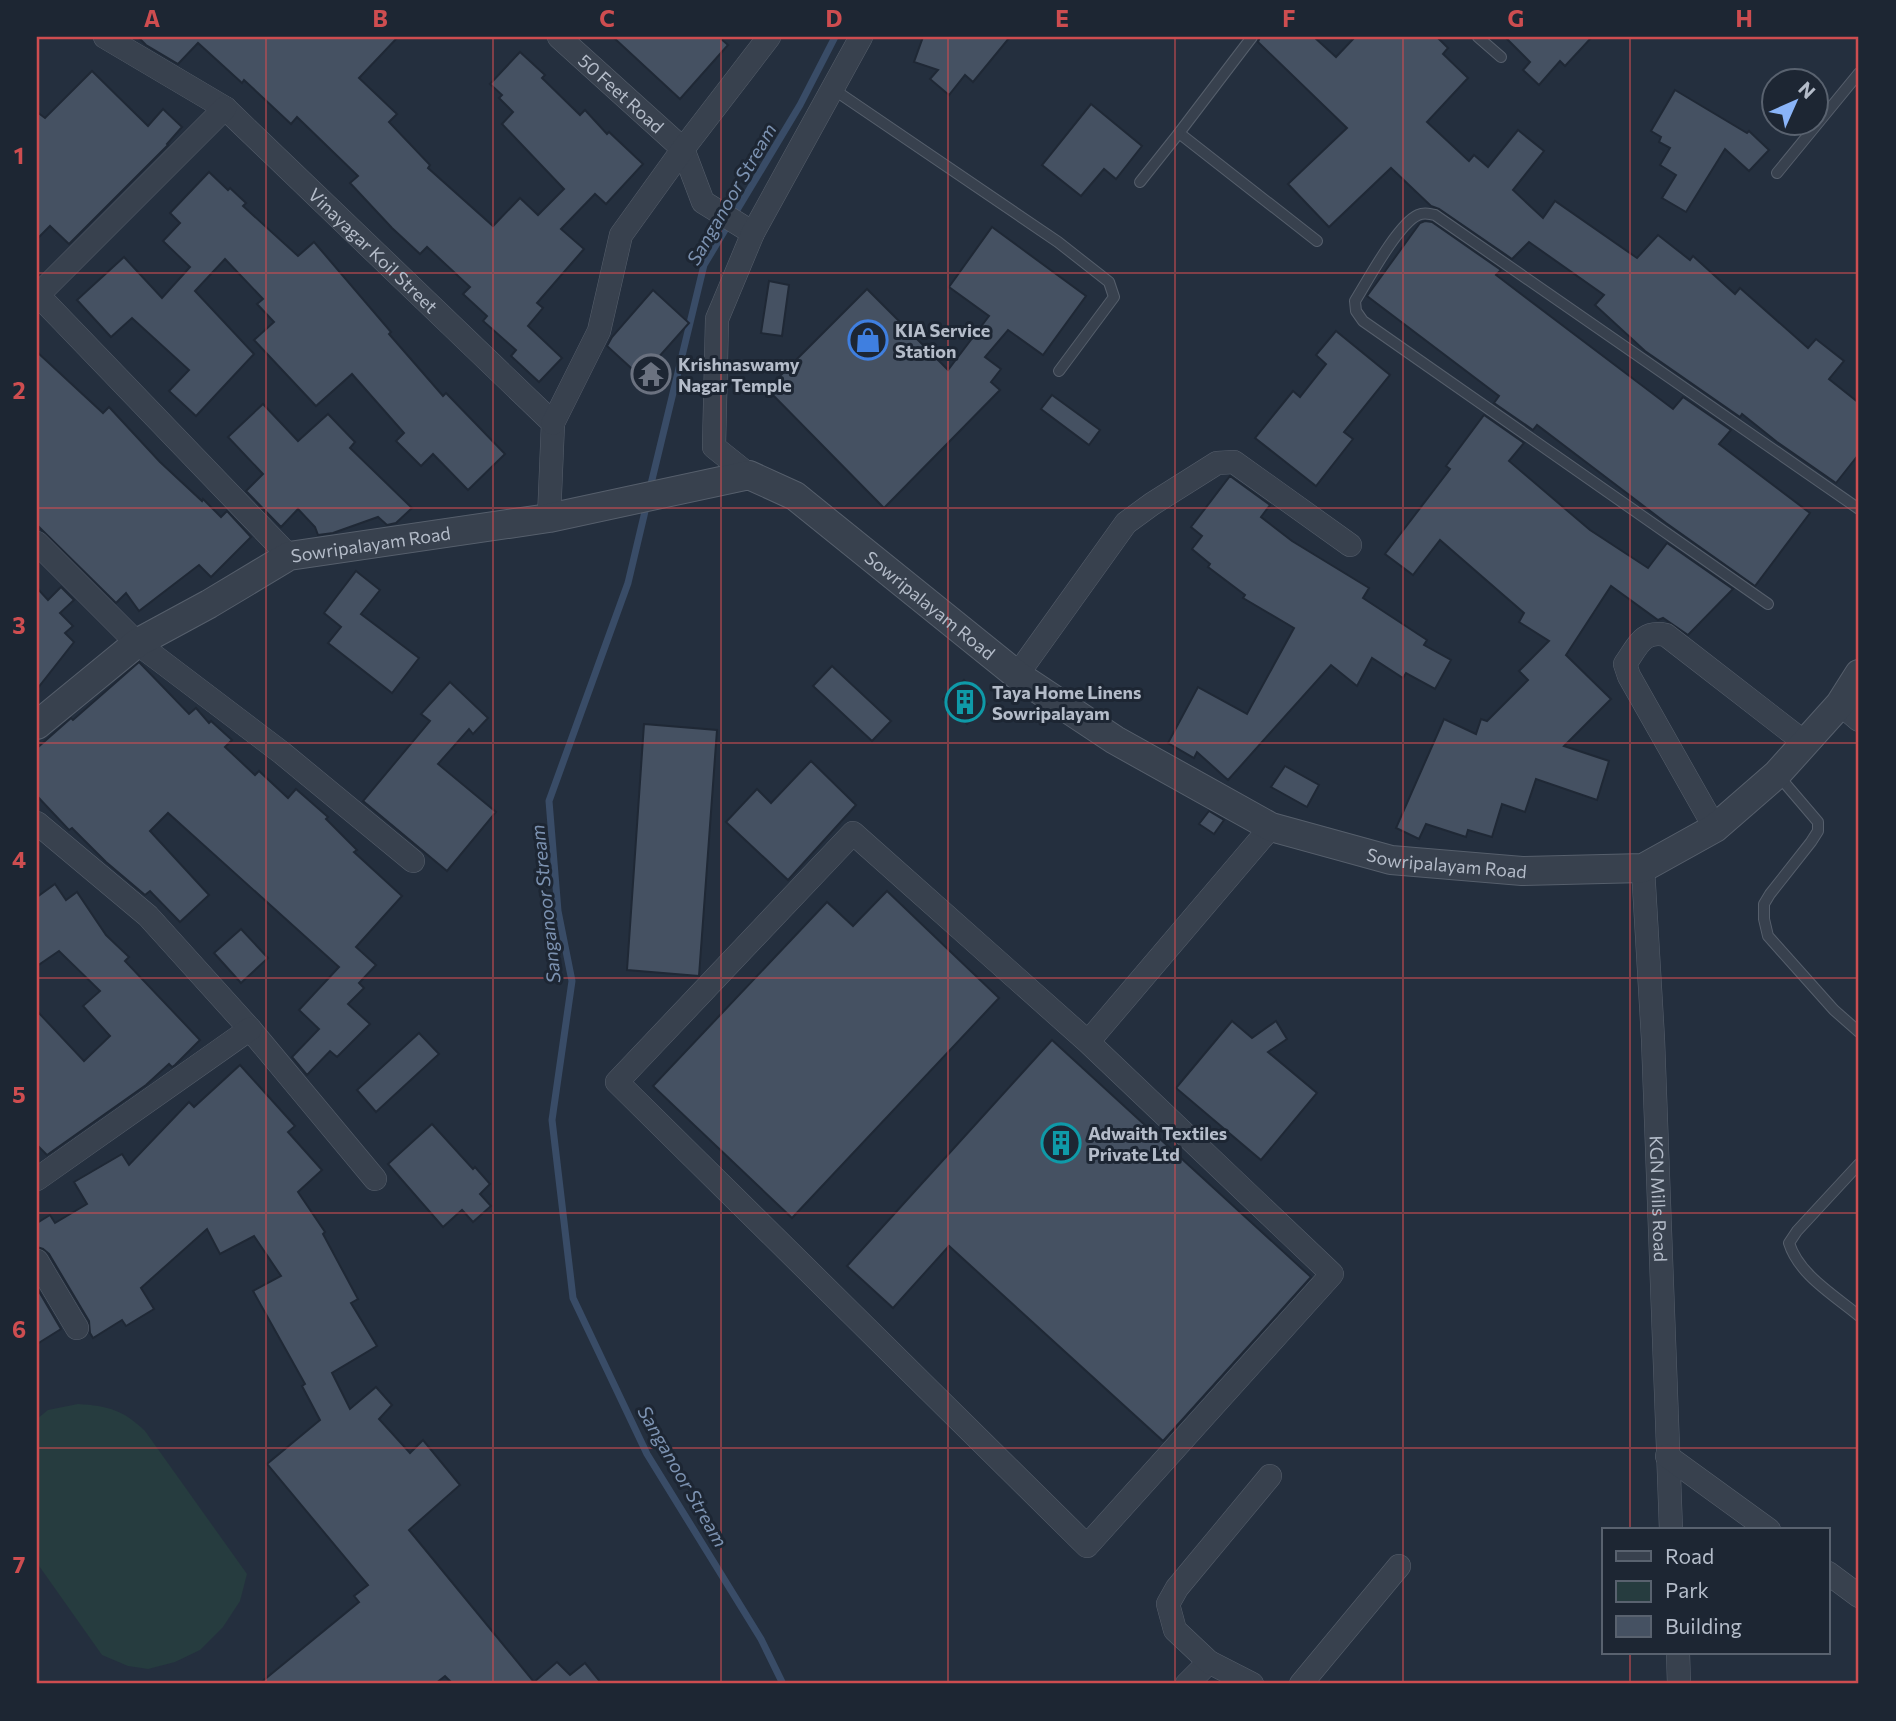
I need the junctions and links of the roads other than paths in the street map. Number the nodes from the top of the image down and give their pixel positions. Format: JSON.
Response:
{"nodes":[{"id":1,"x":105,"y":37,"type":"edge"},
{"id":2,"x":559,"y":37,"type":"edge"},
{"id":3,"x":769,"y":37,"type":"edge"},
{"id":4,"x":861,"y":37,"type":"edge"},
{"id":5,"x":1252,"y":37,"type":"edge"},
{"id":6,"x":1478,"y":37,"type":"edge"},
{"id":7,"x":1502,"y":57,"type":"dead end"},
{"id":8,"x":1859,"y":73,"type":"edge"},
{"id":9,"x":833,"y":89,"type":"junction"},
{"id":10,"x":225,"y":108,"type":"junction"},
{"id":11,"x":1180,"y":133,"type":"junction"},
{"id":12,"x":683,"y":149,"type":"junction"},
{"id":13,"x":1777,"y":173,"type":"dead end"},
{"id":14,"x":1140,"y":182,"type":"dead end"},
{"id":15,"x":753,"y":233,"type":"junction"},
{"id":16,"x":1317,"y":241,"type":"dead end"},
{"id":17,"x":1059,"y":371,"type":"dead end"},
{"id":18,"x":553,"y":424,"type":"junction"},
{"id":19,"x":749,"y":475,"type":"junction"},
{"id":20,"x":1859,"y":509,"type":"edge"},
{"id":21,"x":549,"y":518,"type":"junction"},
{"id":22,"x":37,"y":543,"type":"edge"},
{"id":23,"x":1349,"y":545,"type":"dead end"},
{"id":24,"x":289,"y":556,"type":"junction"},
{"id":25,"x":1768,"y":604,"type":"dead end"},
{"id":26,"x":137,"y":643,"type":"junction"},
{"id":27,"x":1859,"y":674,"type":"edge"},
{"id":28,"x":1017,"y":675,"type":"junction"},
{"id":29,"x":1849,"y":712,"type":"edge"},
{"id":30,"x":37,"y":724,"type":"edge"},
{"id":31,"x":1804,"y":742,"type":"junction"},
{"id":32,"x":1777,"y":774,"type":"junction"},
{"id":33,"x":37,"y":823,"type":"edge"},
{"id":34,"x":1271,"y":827,"type":"junction"},
{"id":35,"x":1716,"y":828,"type":"junction"},
{"id":36,"x":414,"y":861,"type":"dead end"},
{"id":37,"x":1643,"y":868,"type":"junction"},
{"id":38,"x":250,"y":1030,"type":"junction"},
{"id":39,"x":1859,"y":1032,"type":"edge"},
{"id":40,"x":1088,"y":1042,"type":"junction"},
{"id":41,"x":1859,"y":1164,"type":"edge"},
{"id":42,"x":37,"y":1179,"type":"edge"},
{"id":43,"x":375,"y":1179,"type":"dead end"},
{"id":44,"x":37,"y":1261,"type":"edge"},
{"id":45,"x":1859,"y":1316,"type":"edge"},
{"id":46,"x":77,"y":1328,"type":"dead end"},
{"id":47,"x":1667,"y":1456,"type":"junction"},
{"id":48,"x":1270,"y":1476,"type":"dead end"},
{"id":49,"x":1671,"y":1528,"type":"edge"},
{"id":50,"x":1766,"y":1528,"type":"edge"},
{"id":51,"x":1399,"y":1566,"type":"dead end"},
{"id":52,"x":1829,"y":1574,"type":"edge"},
{"id":53,"x":1859,"y":1596,"type":"edge"},
{"id":54,"x":1678,"y":1654,"type":"edge"},
{"id":55,"x":1209,"y":1662,"type":"junction"},
{"id":56,"x":1187,"y":1684,"type":"edge"},
{"id":57,"x":1252,"y":1684,"type":"edge"},
{"id":58,"x":1301,"y":1684,"type":"edge"},
{"id":59,"x":1679,"y":1684,"type":"edge"}],
"edges":[{"from":1,"to":10,"type":"street","name":"Vinayagar Koil Street"},
{"from":2,"to":12,"type":"street","name":"50 Feet Road"},
{"from":3,"to":12,"type":"street"},
{"from":4,"to":9,"type":"street"},
{"from":5,"to":11,"type":"lane"},
{"from":6,"to":7,"type":"lane"},
{"from":8,"to":13,"type":"lane"},
{"from":9,"to":15,"type":"street"},
{"from":9,"to":17,"type":"lane"},
{"from":10,"to":18,"type":"street","name":"Vinayagar Koil Street"},
{"from":10,"to":24,"type":"street"},
{"from":11,"to":14,"type":"lane"},
{"from":11,"to":16,"type":"lane"},
{"from":12,"to":15,"type":"street"},
{"from":12,"to":18,"type":"street"},
{"from":15,"to":19,"type":"street"},
{"from":18,"to":21,"type":"street"},
{"from":19,"to":21,"type":"street","name":"Sowripalayam Road"},
{"from":19,"to":28,"type":"street","name":"Sowripalayam Road"},
{"from":20,"to":25,"type":"lane"},
{"from":21,"to":24,"type":"street","name":"Sowripalayam Road"},
{"from":22,"to":26,"type":"street"},
{"from":23,"to":28,"type":"street"},
{"from":24,"to":26,"type":"street","name":"Sowripalayam Road"},
{"from":26,"to":30,"type":"street","name":"Sowripalayam Road"},
{"from":26,"to":36,"type":"street"},
{"from":27,"to":29,"type":"street","name":"Sowripalayam Road"},
{"from":28,"to":34,"type":"street","name":"Sowripalayam Road"},
{"from":29,"to":31,"type":"street","name":"Sowripalayam Road"},
{"from":31,"to":32,"type":"street","name":"Sowripalayam Road"},
{"from":31,"to":35,"type":"street"},
{"from":32,"to":35,"type":"street","name":"Sowripalayam Road"},
{"from":32,"to":39,"type":"lane"},
{"from":33,"to":38,"type":"street"},
{"from":34,"to":37,"type":"street","name":"Sowripalayam Road"},
{"from":34,"to":40,"type":"street"},
{"from":35,"to":37,"type":"street","name":"Sowripalayam Road"},
{"from":37,"to":47,"type":"street","name":"KGN Mills Road"},
{"from":38,"to":42,"type":"street"},
{"from":38,"to":43,"type":"street"},
{"from":40,"to":40,"type":"street"},
{"from":41,"to":45,"type":"lane"},
{"from":44,"to":46,"type":"street"},
{"from":47,"to":49,"type":"street","name":"KGN Mills Road"},
{"from":47,"to":50,"type":"street"},
{"from":48,"to":55,"type":"street"},
{"from":51,"to":58,"type":"street"},
{"from":52,"to":53,"type":"street"},
{"from":54,"to":59,"type":"street"},
{"from":55,"to":56,"type":"street"},
{"from":55,"to":57,"type":"street"}]}
